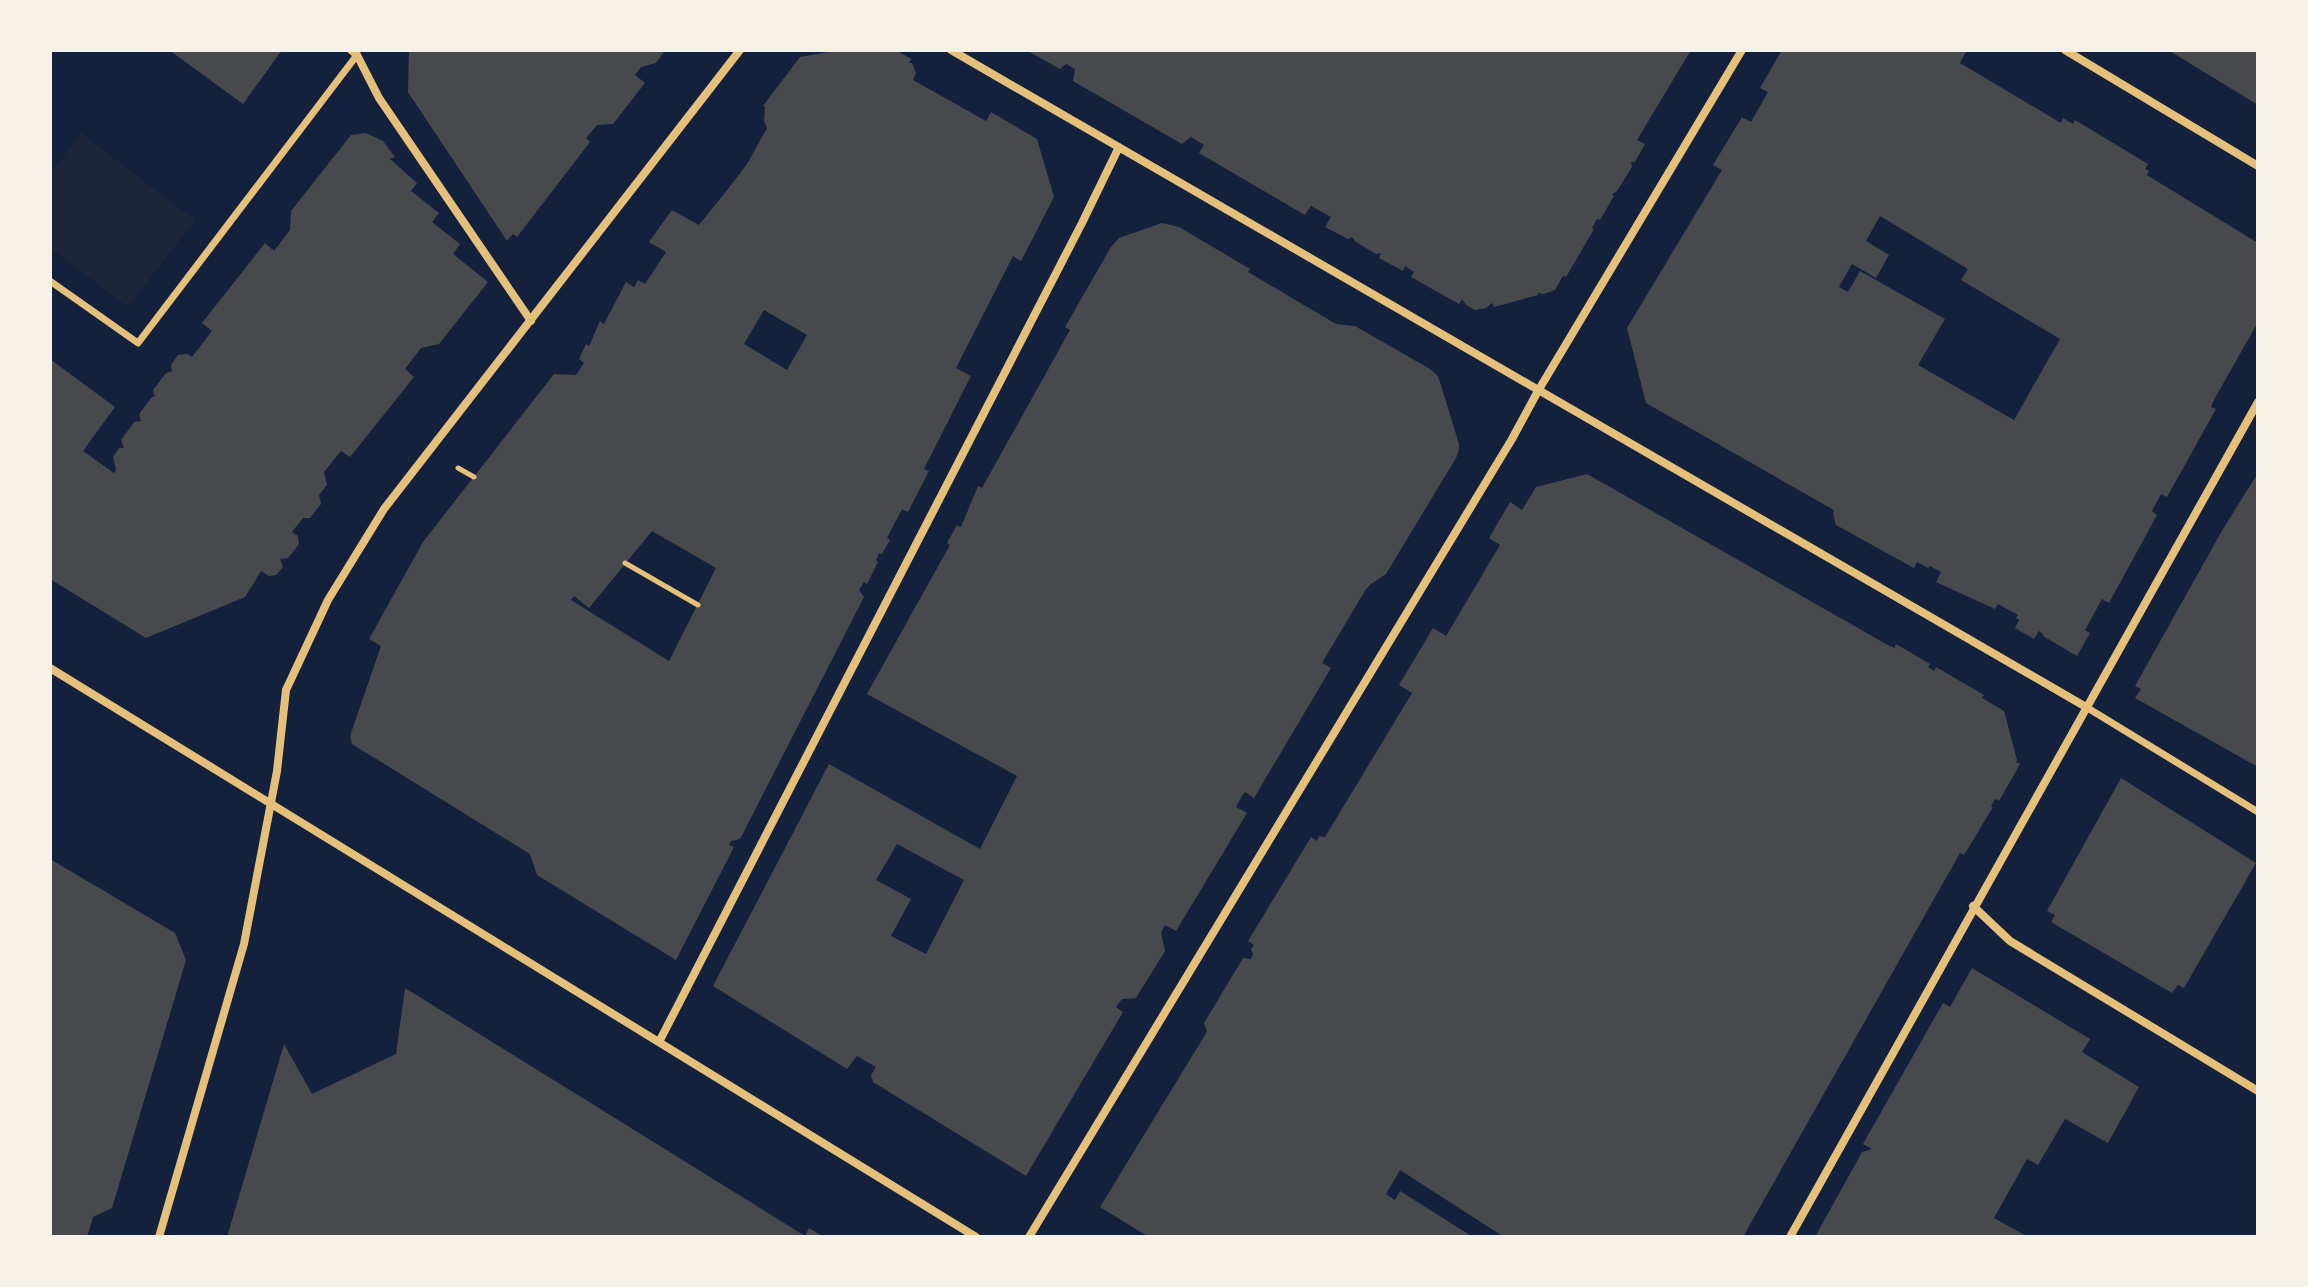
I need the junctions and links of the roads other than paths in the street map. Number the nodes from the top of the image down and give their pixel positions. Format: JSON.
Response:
{"nodes":[{"id":1,"x":740,"y":50,"type":"edge"},
{"id":2,"x":951,"y":50,"type":"edge"},
{"id":3,"x":1742,"y":50,"type":"edge"},
{"id":4,"x":2065,"y":50,"type":"edge"},
{"id":5,"x":354,"y":53,"type":"edge"},
{"id":6,"x":1119,"y":147,"type":"junction"},
{"id":7,"x":2258,"y":166,"type":"edge"},
{"id":8,"x":50,"y":281,"type":"edge"},
{"id":9,"x":531,"y":321,"type":"junction"},
{"id":10,"x":1538,"y":391,"type":"junction"},
{"id":11,"x":2258,"y":402,"type":"edge"},
{"id":12,"x":50,"y":668,"type":"edge"},
{"id":13,"x":2086,"y":707,"type":"junction"},
{"id":14,"x":272,"y":803,"type":"junction"},
{"id":15,"x":2258,"y":812,"type":"edge"},
{"id":16,"x":1973,"y":906,"type":"junction"},
{"id":17,"x":659,"y":1042,"type":"junction"},
{"id":18,"x":2258,"y":1091,"type":"edge"},
{"id":19,"x":159,"y":1237,"type":"edge"},
{"id":20,"x":976,"y":1237,"type":"edge"},
{"id":21,"x":1029,"y":1237,"type":"edge"},
{"id":22,"x":1790,"y":1237,"type":"edge"}],
"edges":[{"from":1,"to":9,"type":"street"},
{"from":2,"to":6,"type":"street"},
{"from":3,"to":10,"type":"street"},
{"from":4,"to":7,"type":"street"},
{"from":5,"to":8,"type":"street"},
{"from":5,"to":9,"type":"street"},
{"from":6,"to":10,"type":"street"},
{"from":6,"to":17,"type":"street"},
{"from":9,"to":14,"type":"street"},
{"from":10,"to":13,"type":"street"},
{"from":10,"to":21,"type":"street"},
{"from":11,"to":13,"type":"street"},
{"from":12,"to":14,"type":"street"},
{"from":13,"to":15,"type":"street"},
{"from":13,"to":16,"type":"street"},
{"from":14,"to":17,"type":"street"},
{"from":14,"to":19,"type":"street"},
{"from":16,"to":18,"type":"street"},
{"from":16,"to":22,"type":"street"},
{"from":17,"to":20,"type":"street"}]}
